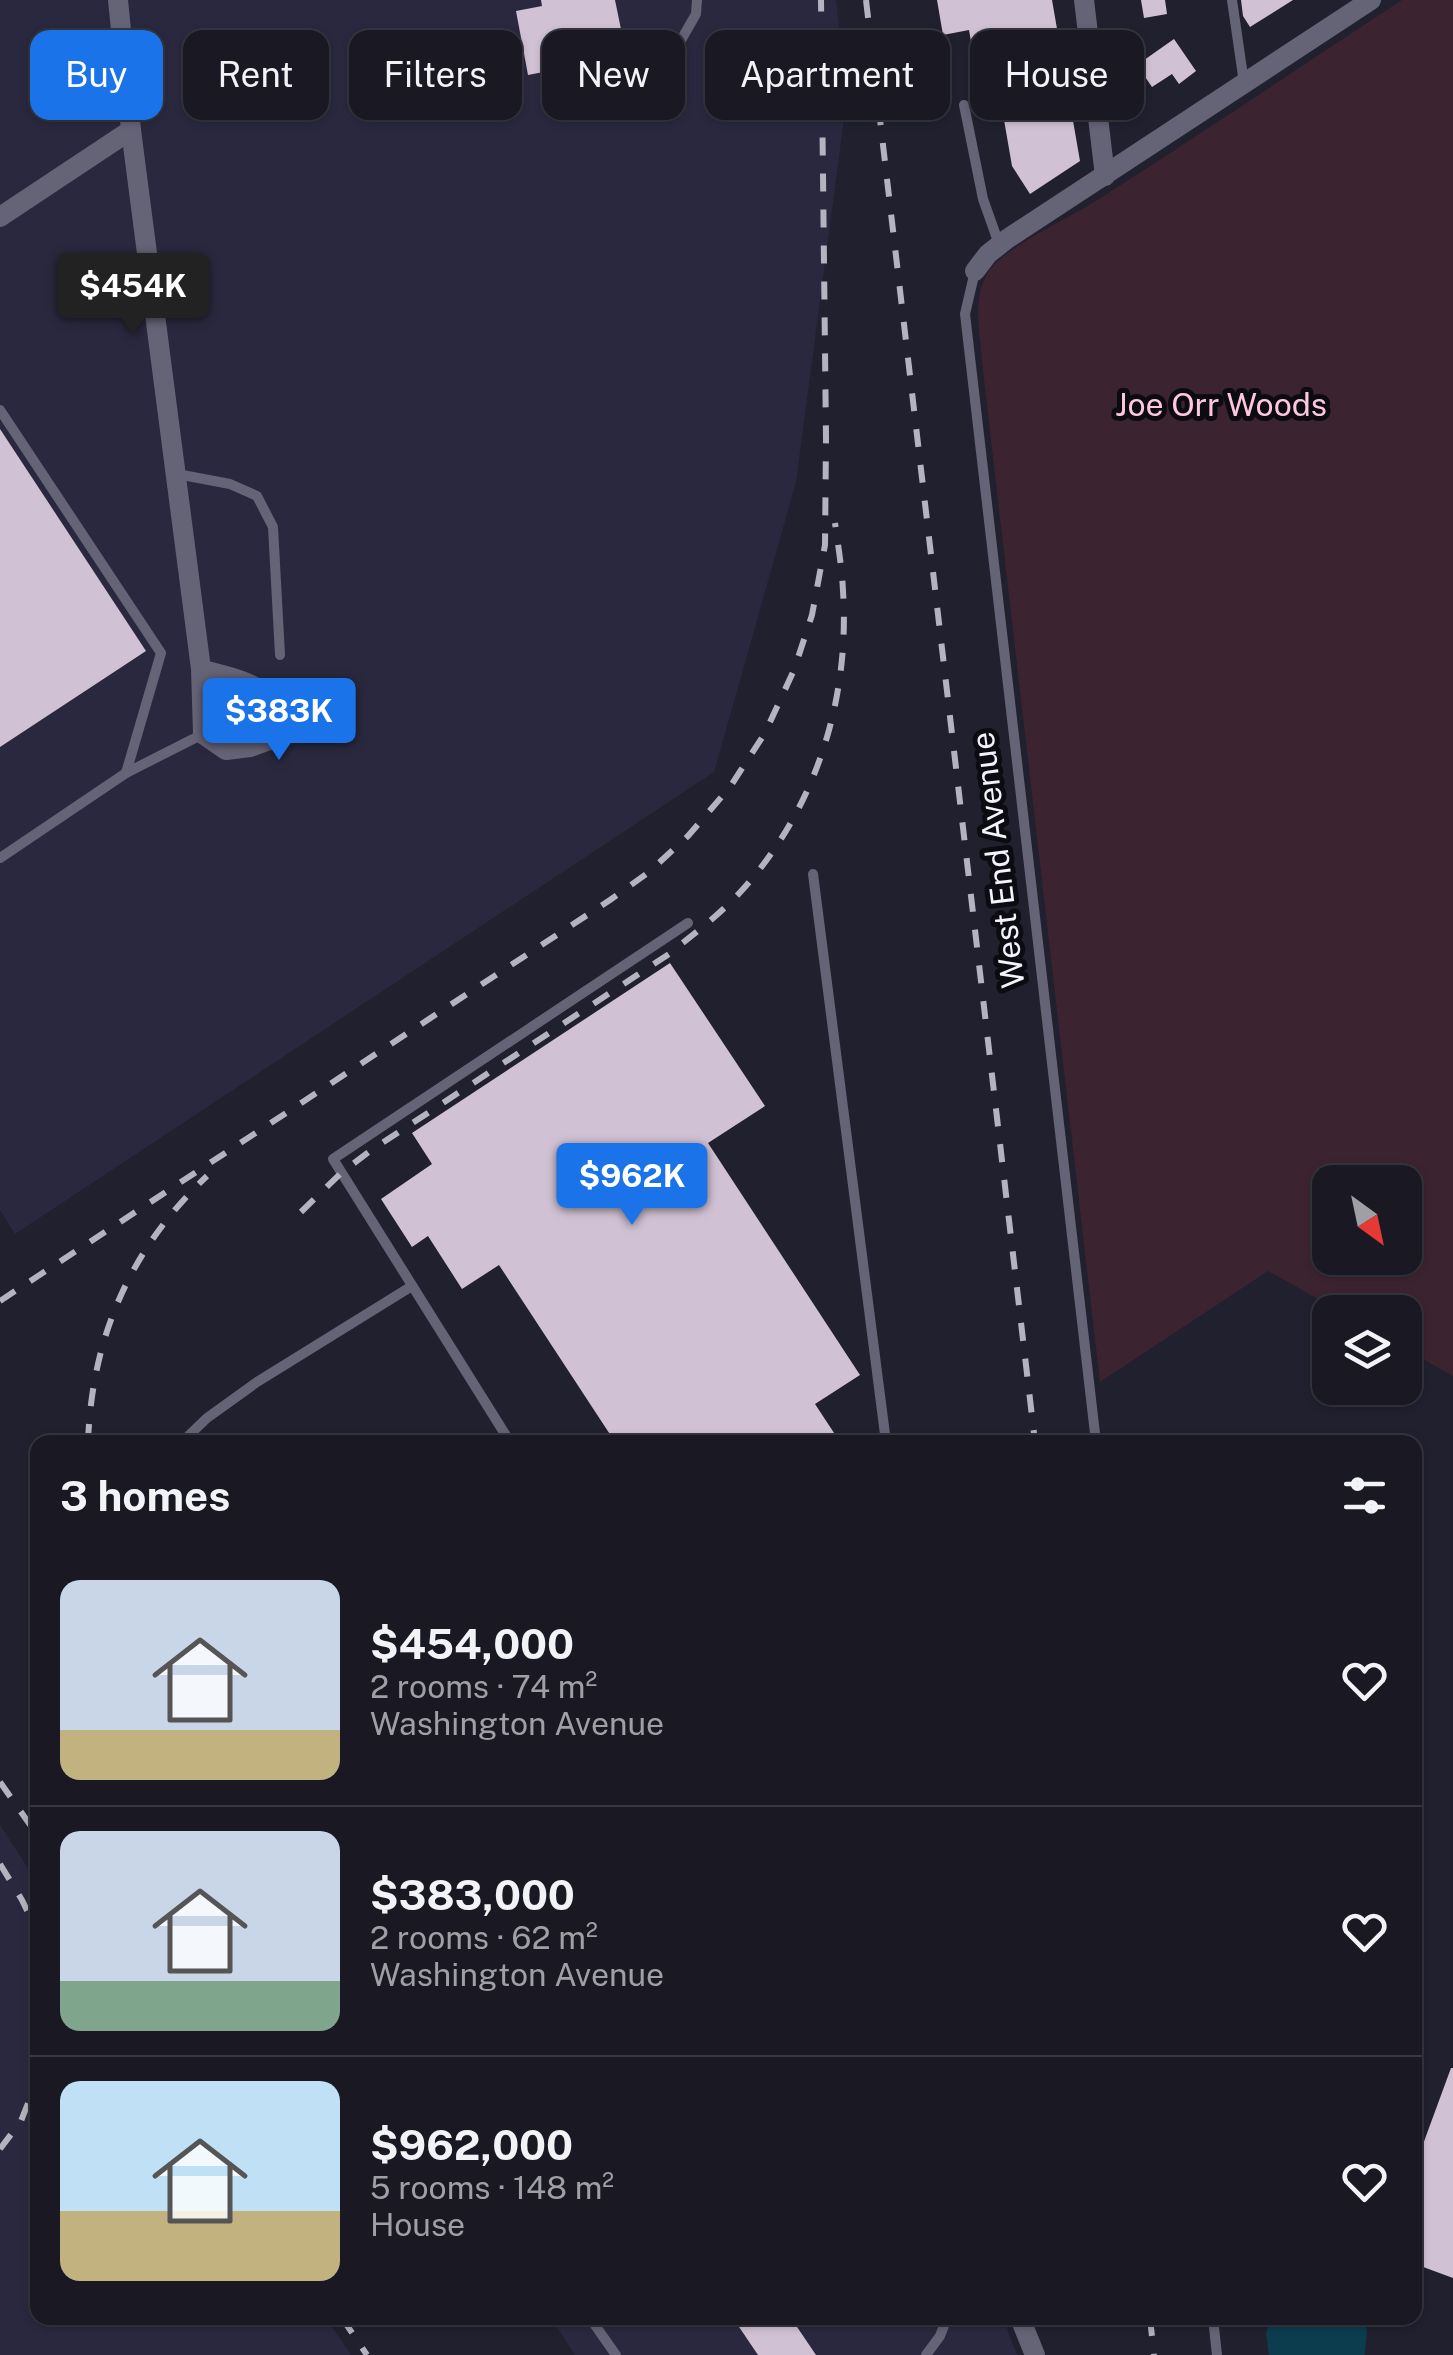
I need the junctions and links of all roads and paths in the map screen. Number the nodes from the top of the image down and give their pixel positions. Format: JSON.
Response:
{"nodes":[{"id":1,"x":118,"y":0,"type":"edge"},
{"id":2,"x":697,"y":0,"type":"edge"},
{"id":3,"x":1084,"y":0,"type":"edge"},
{"id":4,"x":1232,"y":0,"type":"edge"},
{"id":5,"x":1371,"y":0,"type":"edge"},
{"id":6,"x":685,"y":33,"type":"edge"},
{"id":7,"x":1244,"y":84,"type":"junction"},
{"id":8,"x":964,"y":105,"type":"dead end"},
{"id":9,"x":131,"y":130,"type":"junction"},
{"id":10,"x":1105,"y":176,"type":"junction"},
{"id":11,"x":0,"y":217,"type":"edge"},
{"id":12,"x":1000,"y":245,"type":"junction"},
{"id":13,"x":975,"y":270,"type":"joint"},
{"id":14,"x":0,"y":410,"type":"edge"},
{"id":15,"x":176,"y":474,"type":"junction"},
{"id":16,"x":280,"y":655,"type":"dead end"},
{"id":17,"x":201,"y":669,"type":"junction"},
{"id":18,"x":202,"y":734,"type":"junction"},
{"id":19,"x":126,"y":774,"type":"junction"},
{"id":20,"x":0,"y":858,"type":"edge"},
{"id":21,"x":813,"y":874,"type":"dead end"},
{"id":22,"x":688,"y":924,"type":"dead end"},
{"id":23,"x":412,"y":1286,"type":"junction"},
{"id":24,"x":189,"y":1435,"type":"edge"},
{"id":25,"x":506,"y":1435,"type":"edge"},
{"id":26,"x":885,"y":1435,"type":"edge"},
{"id":27,"x":1095,"y":1435,"type":"edge"},
{"id":28,"x":595,"y":2325,"type":"edge"},
{"id":29,"x":944,"y":2325,"type":"edge"},
{"id":30,"x":1023,"y":2325,"type":"edge"},
{"id":31,"x":1214,"y":2325,"type":"edge"},
{"id":32,"x":616,"y":2355,"type":"edge"},
{"id":33,"x":926,"y":2355,"type":"edge"},
{"id":34,"x":1035,"y":2355,"type":"edge"},
{"id":35,"x":1218,"y":2355,"type":"edge"}],
"edges":[{"from":1,"to":9,"type":"street"},
{"from":2,"to":6,"type":"lane"},
{"from":3,"to":10,"type":"street"},
{"from":4,"to":7,"type":"lane"},
{"from":5,"to":7,"type":"street"},
{"from":7,"to":10,"type":"street"},
{"from":8,"to":12,"type":"lane"},
{"from":9,"to":11,"type":"street"},
{"from":9,"to":15,"type":"street"},
{"from":10,"to":12,"type":"street"},
{"from":12,"to":13,"type":"street"},
{"from":13,"to":27,"type":"lane","name":"West End Avenue"},
{"from":14,"to":19,"type":"lane"},
{"from":15,"to":16,"type":"lane"},
{"from":15,"to":17,"type":"street"},
{"from":17,"to":18,"type":"street"},
{"from":17,"to":18,"type":"street"},
{"from":18,"to":19,"type":"lane"},
{"from":19,"to":20,"type":"lane"},
{"from":21,"to":26,"type":"lane"},
{"from":22,"to":23,"type":"lane"},
{"from":23,"to":24,"type":"lane"},
{"from":23,"to":25,"type":"lane"},
{"from":28,"to":32,"type":"lane"},
{"from":29,"to":33,"type":"lane"},
{"from":30,"to":34,"type":"street"},
{"from":31,"to":35,"type":"lane"}]}
